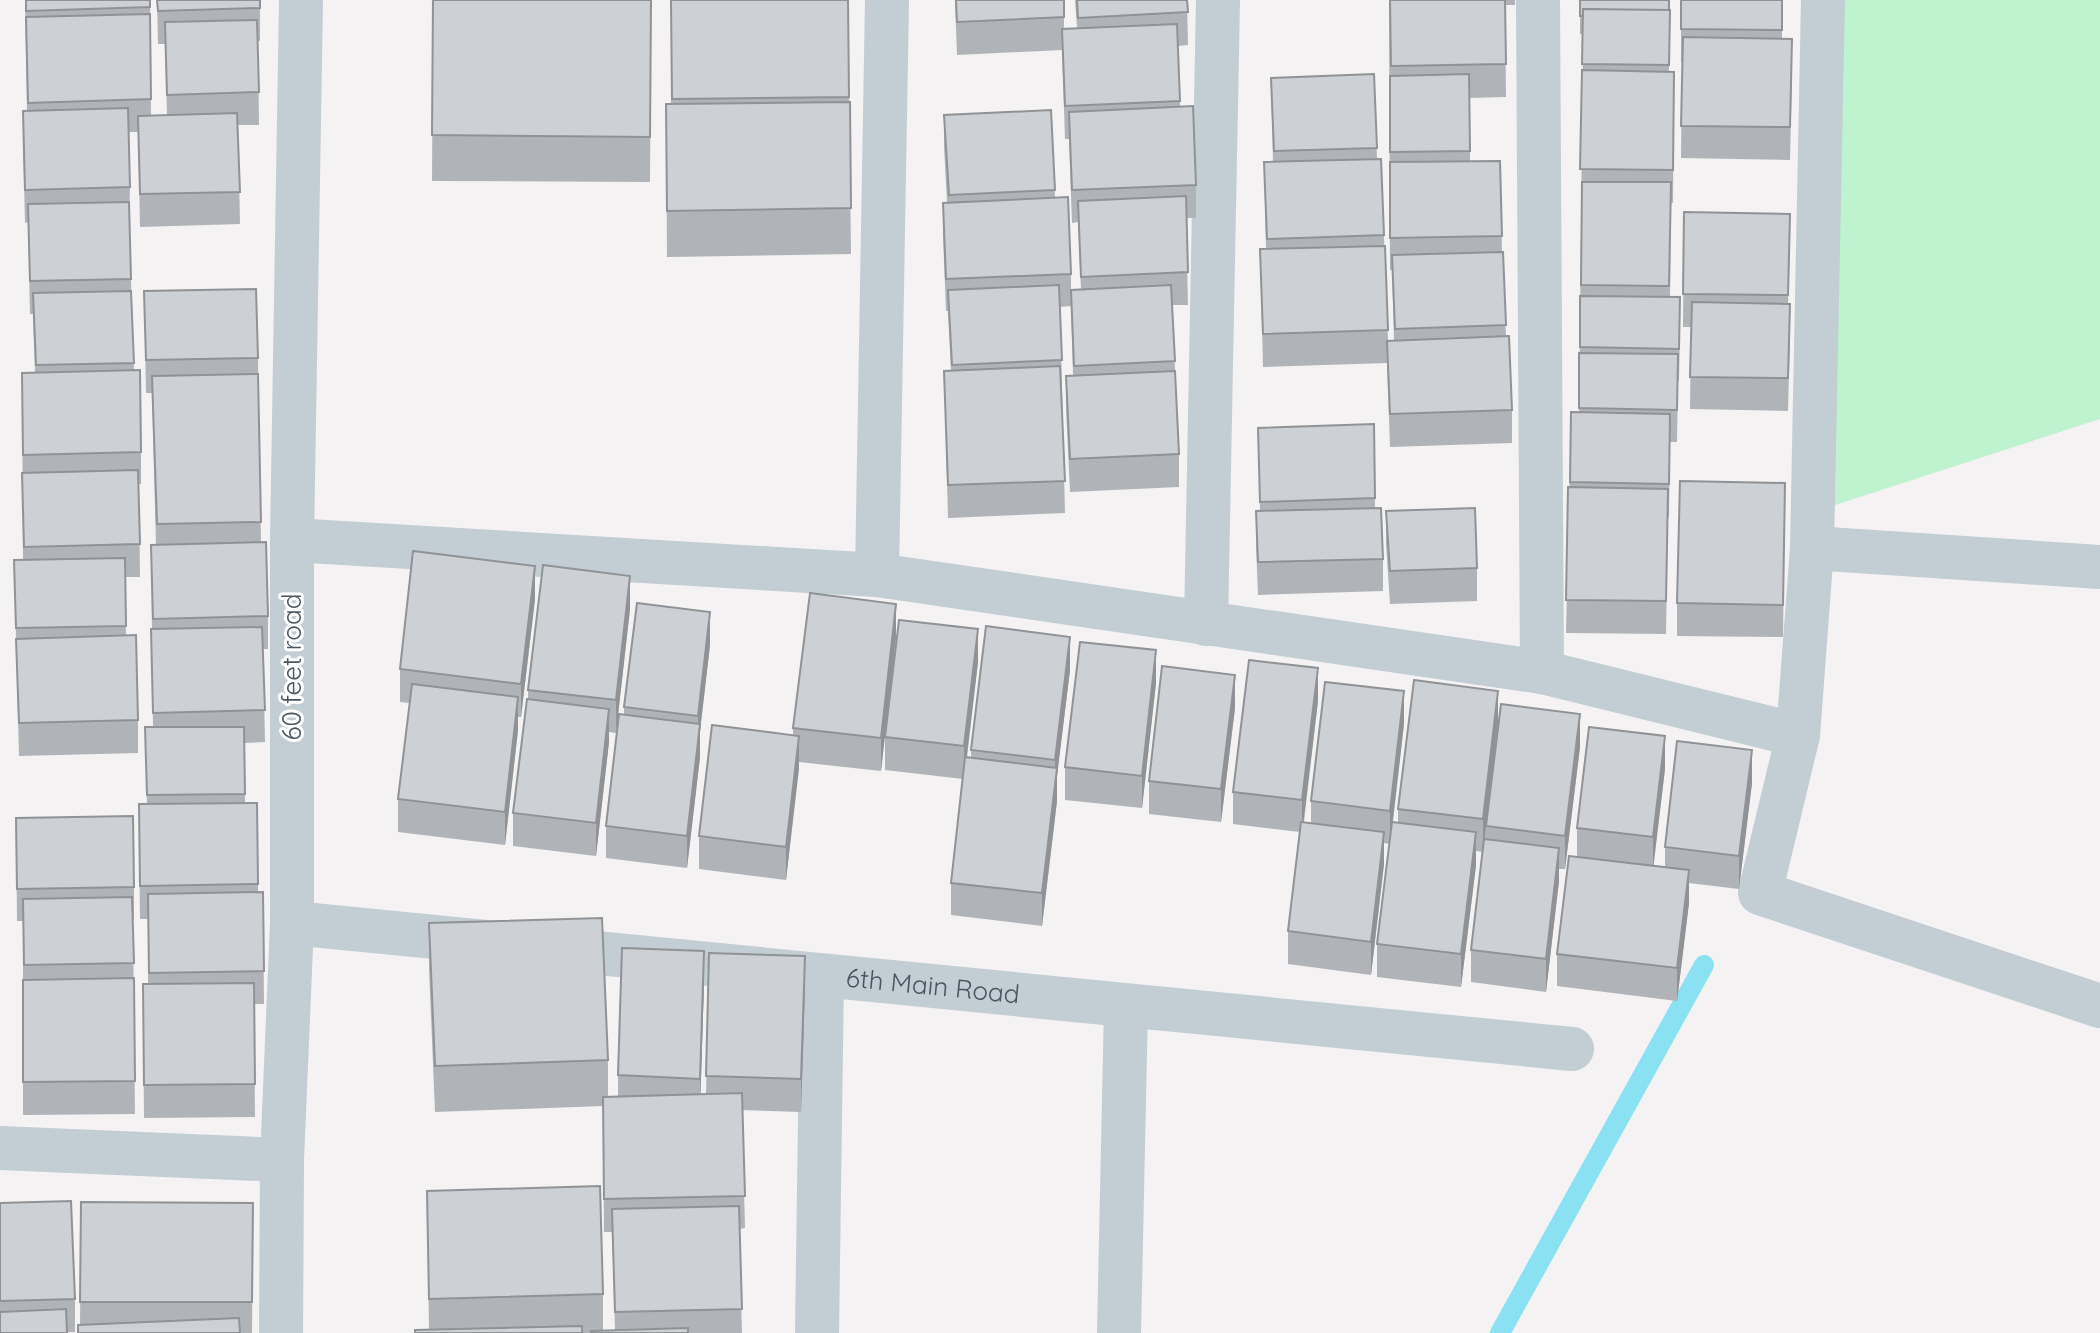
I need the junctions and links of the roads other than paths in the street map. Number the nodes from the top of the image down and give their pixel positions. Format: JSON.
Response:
{"nodes":[{"id":1,"x":301,"y":0,"type":"edge"},
{"id":2,"x":887,"y":0,"type":"edge"},
{"id":3,"x":1218,"y":0,"type":"edge"},
{"id":4,"x":1538,"y":0,"type":"edge"},
{"id":5,"x":1823,"y":0,"type":"edge"},
{"id":6,"x":292,"y":540,"type":"junction"},
{"id":7,"x":1812,"y":548,"type":"junction"},
{"id":8,"x":2100,"y":567,"type":"edge"},
{"id":9,"x":877,"y":575,"type":"junction"},
{"id":10,"x":1206,"y":624,"type":"junction"},
{"id":11,"x":1542,"y":672,"type":"junction"},
{"id":12,"x":1798,"y":735,"type":"junction"},
{"id":13,"x":292,"y":923,"type":"junction"},
{"id":14,"x":822,"y":977,"type":"junction"},
{"id":15,"x":1126,"y":1006,"type":"junction"},
{"id":16,"x":2100,"y":1006,"type":"edge"},
{"id":17,"x":1572,"y":1049,"type":"dead end"},
{"id":18,"x":0,"y":1148,"type":"edge"},
{"id":19,"x":282,"y":1160,"type":"junction"},
{"id":20,"x":281,"y":1333,"type":"edge"},
{"id":21,"x":817,"y":1333,"type":"edge"},
{"id":22,"x":1119,"y":1333,"type":"edge"}],
"edges":[{"from":1,"to":6,"type":"street","name":"60 feet road"},
{"from":2,"to":9,"type":"street"},
{"from":3,"to":10,"type":"street"},
{"from":4,"to":11,"type":"street"},
{"from":5,"to":7,"type":"street"},
{"from":6,"to":9,"type":"street"},
{"from":6,"to":13,"type":"street","name":"60 feet road"},
{"from":7,"to":8,"type":"street"},
{"from":7,"to":12,"type":"street"},
{"from":9,"to":10,"type":"street"},
{"from":10,"to":11,"type":"street"},
{"from":11,"to":12,"type":"street"},
{"from":12,"to":16,"type":"street"},
{"from":13,"to":14,"type":"street","name":"6th Main Road"},
{"from":13,"to":19,"type":"street","name":"60 feet road"},
{"from":14,"to":15,"type":"street","name":"6th Main Road"},
{"from":14,"to":21,"type":"street"},
{"from":15,"to":17,"type":"street","name":"6th Main Road"},
{"from":15,"to":22,"type":"street"},
{"from":18,"to":19,"type":"street"},
{"from":19,"to":20,"type":"street","name":"60 feet road"}]}
